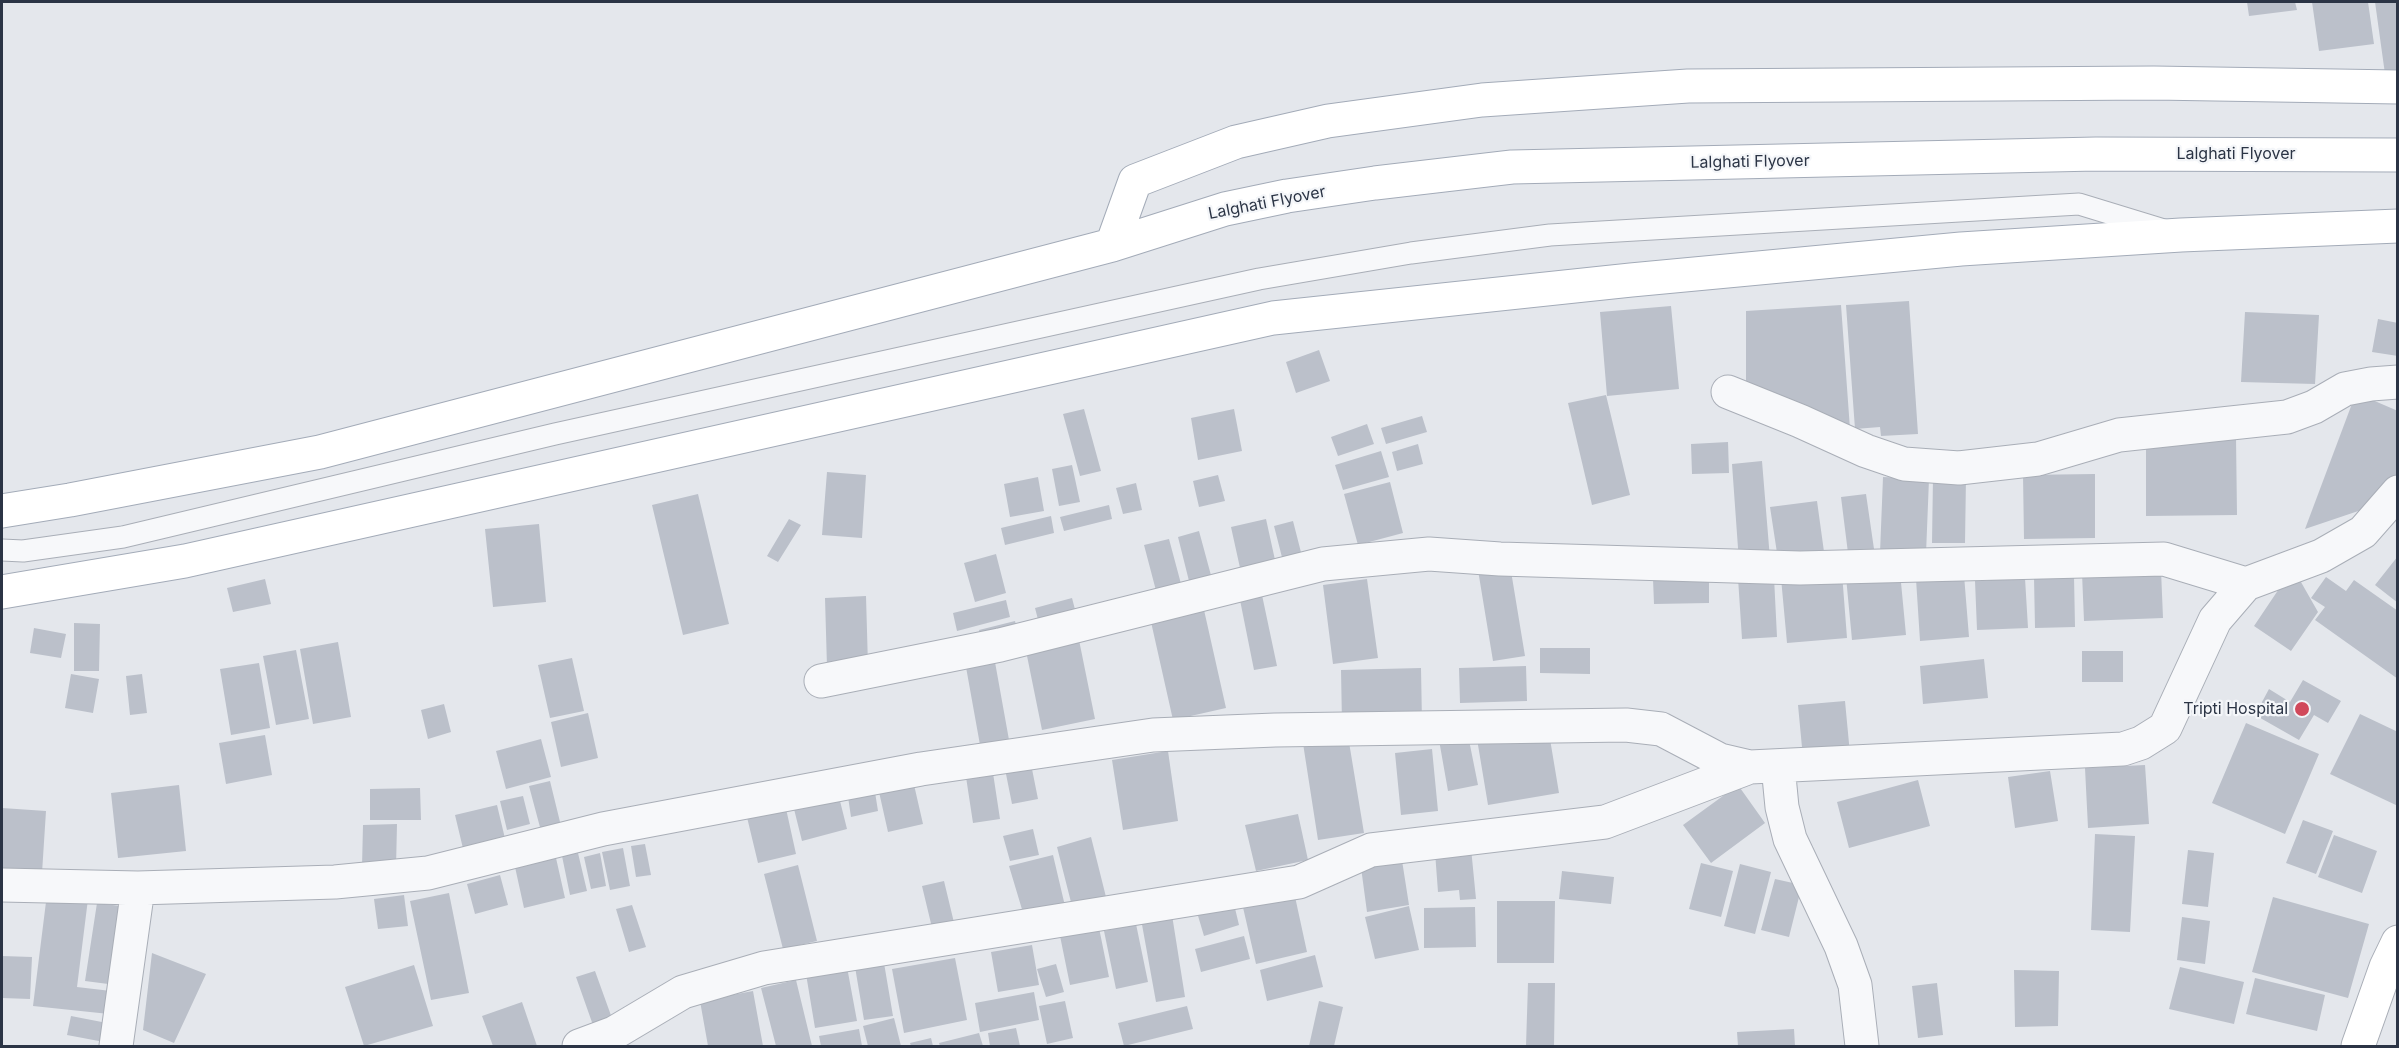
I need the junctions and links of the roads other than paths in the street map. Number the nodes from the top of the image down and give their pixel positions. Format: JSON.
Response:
{"nodes":[{"id":1,"x":2397,"y":87,"type":"edge"},
{"id":2,"x":2397,"y":155,"type":"edge"},
{"id":3,"x":2397,"y":226,"type":"edge"},
{"id":4,"x":2181,"y":235,"type":"junction"},
{"id":5,"x":1112,"y":245,"type":"junction"},
{"id":6,"x":2397,"y":382,"type":"edge"},
{"id":7,"x":1728,"y":392,"type":"dead end"},
{"id":8,"x":2397,"y":492,"type":"edge"},
{"id":9,"x":2,"y":511,"type":"edge"},
{"id":10,"x":2,"y":550,"type":"edge"},
{"id":11,"x":2246,"y":584,"type":"junction"},
{"id":12,"x":2,"y":592,"type":"edge"},
{"id":13,"x":821,"y":681,"type":"dead end"},
{"id":14,"x":1764,"y":767,"type":"junction"},
{"id":15,"x":2,"y":885,"type":"edge"},
{"id":16,"x":138,"y":888,"type":"junction"},
{"id":17,"x":2394,"y":957,"type":"edge"},
{"id":18,"x":2397,"y":1012,"type":"edge"},
{"id":19,"x":2362,"y":1035,"type":"edge"},
{"id":20,"x":615,"y":1040,"type":"edge"},
{"id":21,"x":116,"y":1047,"type":"edge"},
{"id":22,"x":579,"y":1047,"type":"edge"},
{"id":23,"x":1862,"y":1047,"type":"edge"}],
"edges":[{"from":1,"to":5,"type":"main road"},
{"from":2,"to":5,"type":"main road","name":"Lalghati Flyover"},
{"from":3,"to":4,"type":"main road"},
{"from":4,"to":10,"type":"lane"},
{"from":4,"to":12,"type":"main road"},
{"from":5,"to":9,"type":"main road","name":"Lalghati Flyover"},
{"from":6,"to":7,"type":"street"},
{"from":8,"to":11,"type":"street"},
{"from":11,"to":13,"type":"street"},
{"from":11,"to":14,"type":"street"},
{"from":14,"to":16,"type":"street"},
{"from":14,"to":20,"type":"street"},
{"from":14,"to":23,"type":"street"},
{"from":15,"to":16,"type":"street"},
{"from":16,"to":21,"type":"street"},
{"from":17,"to":19,"type":"main road"},
{"from":18,"to":19,"type":"main road"},
{"from":20,"to":22,"type":"street"}]}
